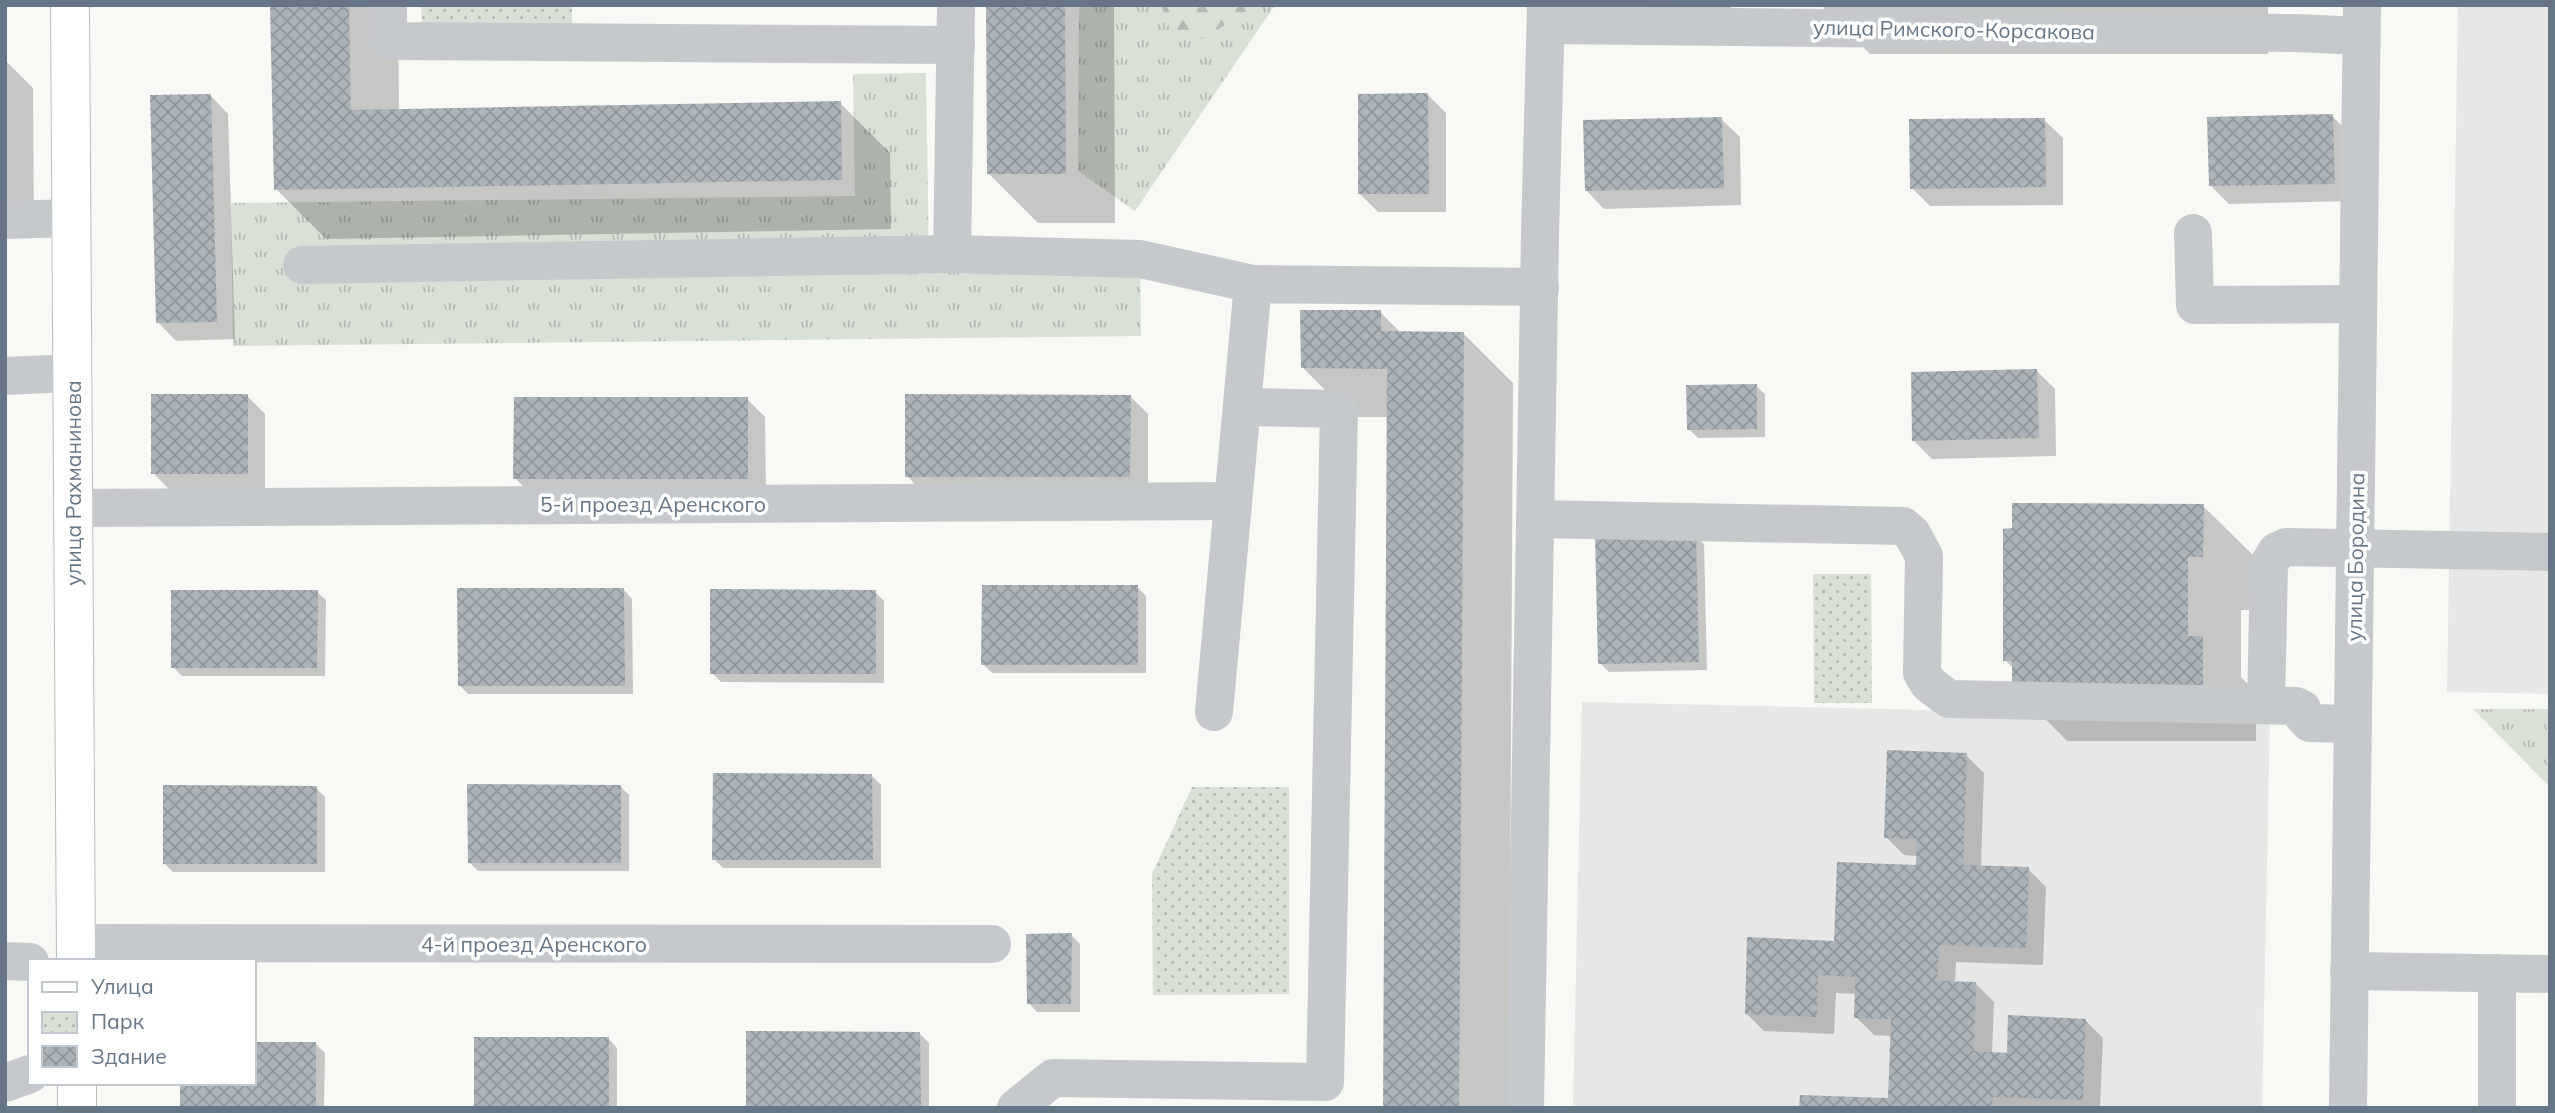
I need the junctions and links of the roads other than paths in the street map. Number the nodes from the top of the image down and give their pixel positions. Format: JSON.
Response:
{"nodes":[{"id":1,"x":70,"y":5,"type":"edge"},
{"id":2,"x":388,"y":5,"type":"edge"},
{"id":3,"x":956,"y":5,"type":"edge"},
{"id":4,"x":1546,"y":15,"type":"edge"},
{"id":5,"x":1737,"y":16,"type":"edge"},
{"id":6,"x":2361,"y":21,"type":"edge"},
{"id":7,"x":956,"y":45,"type":"junction"},
{"id":8,"x":72,"y":218,"type":"junction"},
{"id":9,"x":5,"y":220,"type":"edge"},
{"id":10,"x":2193,"y":233,"type":"dead end"},
{"id":11,"x":952,"y":254,"type":"junction"},
{"id":12,"x":302,"y":265,"type":"dead end"},
{"id":13,"x":1252,"y":284,"type":"junction"},
{"id":14,"x":1540,"y":287,"type":"junction"},
{"id":15,"x":2357,"y":304,"type":"junction"},
{"id":16,"x":72,"y":373,"type":"junction"},
{"id":17,"x":5,"y":376,"type":"edge"},
{"id":18,"x":1242,"y":407,"type":"junction"},
{"id":19,"x":1233,"y":501,"type":"junction"},
{"id":20,"x":73,"y":508,"type":"junction"},
{"id":21,"x":1536,"y":519,"type":"junction"},
{"id":22,"x":2355,"y":548,"type":"junction"},
{"id":23,"x":2550,"y":552,"type":"edge"},
{"id":24,"x":2266,"y":705,"type":"junction"},
{"id":25,"x":1214,"y":712,"type":"dead end"},
{"id":26,"x":2353,"y":724,"type":"junction"},
{"id":27,"x":992,"y":944,"type":"dead end"},
{"id":28,"x":76,"y":952,"type":"edge"},
{"id":29,"x":5,"y":961,"type":"edge"},
{"id":30,"x":28,"y":962,"type":"edge"},
{"id":31,"x":2349,"y":971,"type":"junction"},
{"id":32,"x":2497,"y":973,"type":"junction"},
{"id":33,"x":2550,"y":974,"type":"edge"},
{"id":34,"x":28,"y":1075,"type":"edge"},
{"id":35,"x":5,"y":1083,"type":"edge"},
{"id":36,"x":77,"y":1085,"type":"edge"},
{"id":37,"x":77,"y":1108,"type":"edge"},
{"id":38,"x":1016,"y":1108,"type":"edge"},
{"id":39,"x":1525,"y":1108,"type":"edge"},
{"id":40,"x":2348,"y":1108,"type":"edge"},
{"id":41,"x":2497,"y":1108,"type":"edge"}],
"edges":[{"from":1,"to":8,"type":"main road","name":"улица Рахманинова"},
{"from":2,"to":7,"type":"street"},
{"from":3,"to":7,"type":"street"},
{"from":4,"to":5,"type":"street","name":"улица Римского-Корсакова"},
{"from":4,"to":14,"type":"street"},
{"from":5,"to":6,"type":"street","name":"улица Римского-Корсакова"},
{"from":6,"to":15,"type":"street","name":"улица Бородина"},
{"from":7,"to":11,"type":"street"},
{"from":8,"to":9,"type":"street"},
{"from":8,"to":16,"type":"main road","name":"улица Рахманинова"},
{"from":10,"to":15,"type":"street"},
{"from":11,"to":12,"type":"street"},
{"from":11,"to":13,"type":"street"},
{"from":13,"to":14,"type":"street"},
{"from":13,"to":18,"type":"street"},
{"from":14,"to":21,"type":"street"},
{"from":15,"to":22,"type":"street","name":"улица Бородина"},
{"from":16,"to":17,"type":"street"},
{"from":16,"to":20,"type":"main road","name":"улица Рахманинова"},
{"from":18,"to":19,"type":"street"},
{"from":18,"to":38,"type":"street"},
{"from":19,"to":20,"type":"street","name":"5-й проезд Аренского"},
{"from":19,"to":25,"type":"street"},
{"from":20,"to":28,"type":"main road","name":"улица Рахманинова"},
{"from":21,"to":24,"type":"street"},
{"from":21,"to":39,"type":"street"},
{"from":22,"to":23,"type":"street"},
{"from":22,"to":24,"type":"street"},
{"from":22,"to":26,"type":"street","name":"улица Бородина"},
{"from":24,"to":26,"type":"street"},
{"from":26,"to":31,"type":"street","name":"улица Бородина"},
{"from":27,"to":28,"type":"street","name":"4-й проезд Аренского"},
{"from":29,"to":30,"type":"street"},
{"from":31,"to":32,"type":"street"},
{"from":31,"to":40,"type":"street","name":"улица Бородина"},
{"from":32,"to":33,"type":"street"},
{"from":32,"to":41,"type":"street"},
{"from":34,"to":35,"type":"street"},
{"from":36,"to":37,"type":"main road"}]}
